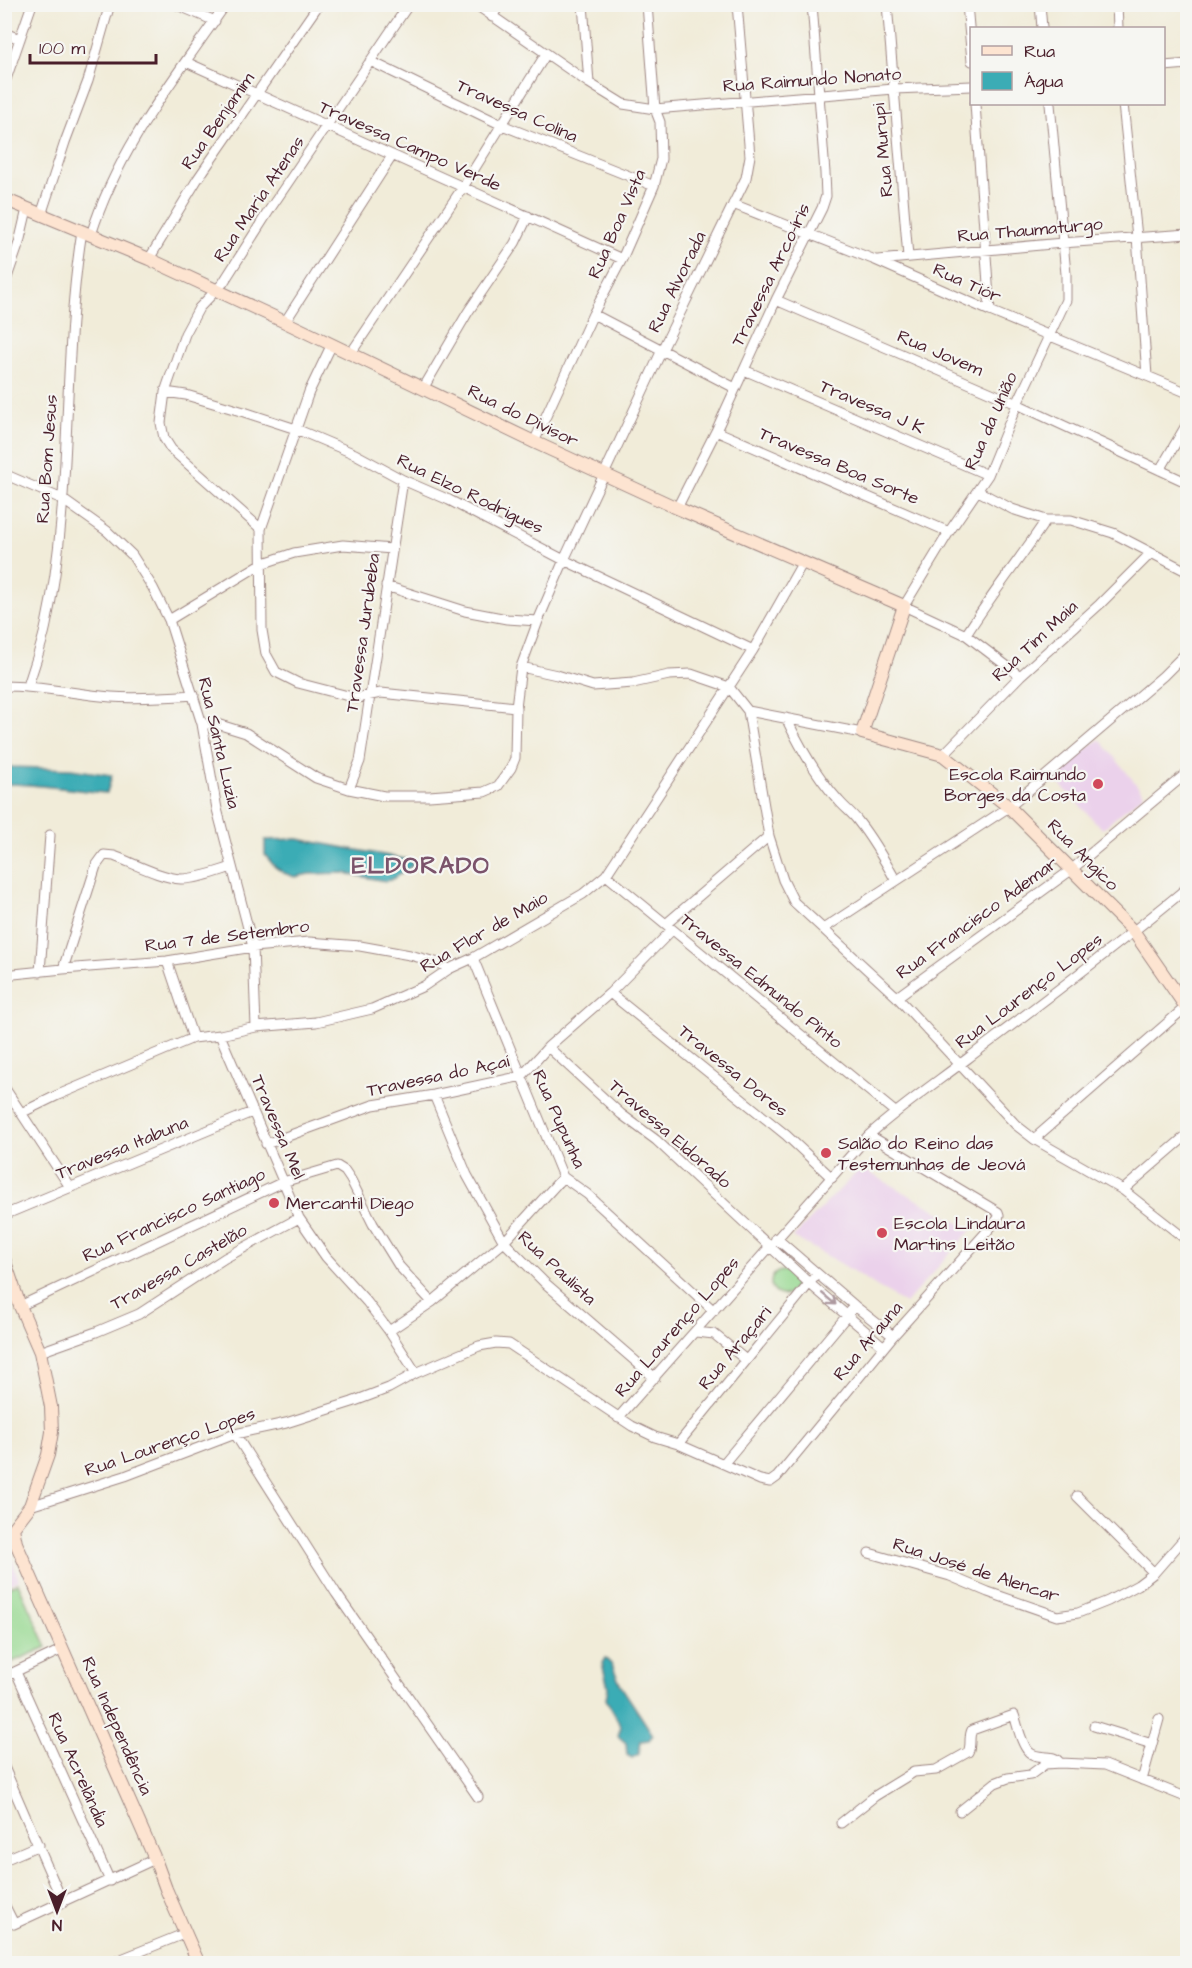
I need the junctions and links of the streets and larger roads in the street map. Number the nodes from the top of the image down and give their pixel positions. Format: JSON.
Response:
{"nodes":[{"id":1,"x":32,"y":4,"type":"edge"},
{"id":2,"x":110,"y":4,"type":"edge"},
{"id":3,"x":175,"y":4,"type":"edge"},
{"id":4,"x":226,"y":4,"type":"edge"},
{"id":5,"x":319,"y":4,"type":"edge"},
{"id":6,"x":409,"y":4,"type":"edge"},
{"id":7,"x":475,"y":4,"type":"edge"},
{"id":8,"x":500,"y":4,"type":"edge"},
{"id":9,"x":583,"y":4,"type":"edge"},
{"id":10,"x":647,"y":4,"type":"edge"},
{"id":11,"x":737,"y":4,"type":"edge"},
{"id":12,"x":812,"y":4,"type":"edge"},
{"id":13,"x":887,"y":4,"type":"edge"},
{"id":14,"x":967,"y":4,"type":"edge"},
{"id":15,"x":1040,"y":4,"type":"edge"},
{"id":16,"x":1117,"y":4,"type":"edge"},
{"id":17,"x":492,"y":17,"type":"junction"},
{"id":18,"x":214,"y":21,"type":"junction"},
{"id":19,"x":1042,"y":27,"type":"edge"},
{"id":20,"x":1118,"y":27,"type":"edge"},
{"id":21,"x":4,"y":33,"type":"edge"},
{"id":22,"x":970,"y":38,"type":"edge"},
{"id":23,"x":20,"y":39,"type":"junction"},
{"id":24,"x":546,"y":54,"type":"junction"},
{"id":25,"x":370,"y":61,"type":"junction"},
{"id":26,"x":186,"y":62,"type":"junction"},
{"id":27,"x":1188,"y":64,"type":"edge"},
{"id":28,"x":1165,"y":66,"type":"edge"},
{"id":29,"x":589,"y":83,"type":"junction"},
{"id":30,"x":4,"y":85,"type":"edge"},
{"id":31,"x":970,"y":86,"type":"edge"},
{"id":32,"x":894,"y":89,"type":"junction"},
{"id":33,"x":256,"y":95,"type":"junction"},
{"id":34,"x":819,"y":96,"type":"junction"},
{"id":35,"x":746,"y":101,"type":"junction"},
{"id":36,"x":975,"y":105,"type":"edge"},
{"id":37,"x":1050,"y":105,"type":"edge"},
{"id":38,"x":1123,"y":105,"type":"edge"},
{"id":39,"x":655,"y":109,"type":"junction"},
{"id":40,"x":502,"y":125,"type":"junction"},
{"id":41,"x":327,"y":127,"type":"junction"},
{"id":42,"x":392,"y":156,"type":"junction"},
{"id":43,"x":654,"y":186,"type":"junction"},
{"id":44,"x":463,"y":187,"type":"junction"},
{"id":45,"x":4,"y":199,"type":"edge"},
{"id":46,"x":733,"y":204,"type":"junction"},
{"id":47,"x":27,"y":209,"type":"junction"},
{"id":48,"x":41,"y":214,"type":"junction"},
{"id":49,"x":528,"y":216,"type":"junction"},
{"id":50,"x":87,"y":233,"type":"junction"},
{"id":51,"x":810,"y":234,"type":"junction"},
{"id":52,"x":1188,"y":234,"type":"edge"},
{"id":53,"x":1137,"y":237,"type":"junction"},
{"id":54,"x":1062,"y":243,"type":"junction"},
{"id":55,"x":986,"y":250,"type":"junction"},
{"id":56,"x":908,"y":257,"type":"junction"},
{"id":57,"x":148,"y":259,"type":"junction"},
{"id":58,"x":622,"y":259,"type":"junction"},
{"id":59,"x":875,"y":260,"type":"junction"},
{"id":60,"x":4,"y":286,"type":"edge"},
{"id":61,"x":215,"y":290,"type":"junction"},
{"id":62,"x":776,"y":300,"type":"junction"},
{"id":63,"x":990,"y":312,"type":"junction"},
{"id":64,"x":593,"y":314,"type":"junction"},
{"id":65,"x":285,"y":322,"type":"junction"},
{"id":66,"x":1050,"y":337,"type":"junction"},
{"id":67,"x":332,"y":344,"type":"junction"},
{"id":68,"x":662,"y":350,"type":"junction"},
{"id":69,"x":351,"y":353,"type":"junction"},
{"id":70,"x":744,"y":370,"type":"junction"},
{"id":71,"x":1148,"y":376,"type":"junction"},
{"id":72,"x":424,"y":387,"type":"junction"},
{"id":73,"x":735,"y":388,"type":"junction"},
{"id":74,"x":165,"y":392,"type":"junction"},
{"id":75,"x":1188,"y":393,"type":"edge"},
{"id":76,"x":1017,"y":404,"type":"junction"},
{"id":77,"x":1188,"y":422,"type":"edge"},
{"id":78,"x":296,"y":429,"type":"junction"},
{"id":79,"x":716,"y":431,"type":"junction"},
{"id":80,"x":534,"y":442,"type":"junction"},
{"id":81,"x":1160,"y":470,"type":"junction"},
{"id":82,"x":4,"y":474,"type":"edge"},
{"id":83,"x":604,"y":474,"type":"junction"},
{"id":84,"x":988,"y":475,"type":"junction"},
{"id":85,"x":403,"y":480,"type":"junction"},
{"id":86,"x":1188,"y":483,"type":"edge"},
{"id":87,"x":978,"y":491,"type":"junction"},
{"id":88,"x":62,"y":499,"type":"junction"},
{"id":89,"x":677,"y":508,"type":"junction"},
{"id":90,"x":1046,"y":520,"type":"junction"},
{"id":91,"x":261,"y":529,"type":"junction"},
{"id":92,"x":949,"y":532,"type":"junction"},
{"id":93,"x":392,"y":549,"type":"junction"},
{"id":94,"x":1151,"y":553,"type":"junction"},
{"id":95,"x":564,"y":560,"type":"junction"},
{"id":96,"x":803,"y":562,"type":"junction"},
{"id":97,"x":261,"y":564,"type":"junction"},
{"id":98,"x":1188,"y":572,"type":"edge"},
{"id":99,"x":386,"y":586,"type":"junction"},
{"id":100,"x":904,"y":606,"type":"junction"},
{"id":101,"x":169,"y":620,"type":"junction"},
{"id":102,"x":538,"y":621,"type":"junction"},
{"id":103,"x":966,"y":635,"type":"junction"},
{"id":104,"x":1188,"y":645,"type":"edge"},
{"id":105,"x":753,"y":650,"type":"junction"},
{"id":106,"x":521,"y":667,"type":"junction"},
{"id":107,"x":1020,"y":676,"type":"junction"},
{"id":108,"x":4,"y":686,"type":"edge"},
{"id":109,"x":28,"y":686,"type":"junction"},
{"id":110,"x":729,"y":687,"type":"junction"},
{"id":111,"x":371,"y":694,"type":"junction"},
{"id":112,"x":194,"y":695,"type":"junction"},
{"id":113,"x":516,"y":707,"type":"junction"},
{"id":114,"x":747,"y":711,"type":"junction"},
{"id":115,"x":786,"y":718,"type":"junction"},
{"id":116,"x":202,"y":724,"type":"junction"},
{"id":117,"x":862,"y":733,"type":"junction"},
{"id":118,"x":943,"y":755,"type":"junction"},
{"id":119,"x":1188,"y":772,"type":"edge"},
{"id":120,"x":349,"y":789,"type":"junction"},
{"id":121,"x":1009,"y":807,"type":"junction"},
{"id":122,"x":50,"y":835,"type":"dead end"},
{"id":123,"x":769,"y":836,"type":"junction"},
{"id":124,"x":232,"y":867,"type":"junction"},
{"id":125,"x":1071,"y":870,"type":"junction"},
{"id":126,"x":606,"y":875,"type":"junction"},
{"id":127,"x":896,"y":881,"type":"junction"},
{"id":128,"x":1188,"y":887,"type":"edge"},
{"id":129,"x":669,"y":927,"type":"junction"},
{"id":130,"x":823,"y":929,"type":"junction"},
{"id":131,"x":1134,"y":932,"type":"junction"},
{"id":132,"x":253,"y":947,"type":"junction"},
{"id":133,"x":472,"y":958,"type":"junction"},
{"id":134,"x":167,"y":962,"type":"junction"},
{"id":135,"x":63,"y":969,"type":"junction"},
{"id":136,"x":449,"y":969,"type":"junction"},
{"id":137,"x":40,"y":972,"type":"junction"},
{"id":138,"x":4,"y":975,"type":"edge"},
{"id":139,"x":610,"y":993,"type":"junction"},
{"id":140,"x":897,"y":997,"type":"junction"},
{"id":141,"x":1187,"y":1008,"type":"edge"},
{"id":142,"x":256,"y":1027,"type":"junction"},
{"id":143,"x":220,"y":1035,"type":"junction"},
{"id":144,"x":193,"y":1038,"type":"junction"},
{"id":145,"x":548,"y":1047,"type":"junction"},
{"id":146,"x":960,"y":1065,"type":"junction"},
{"id":147,"x":522,"y":1076,"type":"junction"},
{"id":148,"x":4,"y":1087,"type":"edge"},
{"id":149,"x":434,"y":1095,"type":"junction"},
{"id":150,"x":252,"y":1112,"type":"junction"},
{"id":151,"x":895,"y":1112,"type":"junction"},
{"id":152,"x":21,"y":1113,"type":"junction"},
{"id":153,"x":1188,"y":1134,"type":"edge"},
{"id":154,"x":869,"y":1135,"type":"junction"},
{"id":155,"x":1035,"y":1139,"type":"junction"},
{"id":156,"x":266,"y":1144,"type":"junction"},
{"id":157,"x":563,"y":1177,"type":"junction"},
{"id":158,"x":832,"y":1178,"type":"junction"},
{"id":159,"x":283,"y":1182,"type":"junction"},
{"id":160,"x":70,"y":1187,"type":"junction"},
{"id":161,"x":1123,"y":1190,"type":"junction"},
{"id":162,"x":4,"y":1215,"type":"edge"},
{"id":163,"x":298,"y":1218,"type":"junction"},
{"id":164,"x":1188,"y":1241,"type":"edge"},
{"id":165,"x":504,"y":1242,"type":"junction"},
{"id":166,"x":773,"y":1242,"type":"junction"},
{"id":167,"x":4,"y":1259,"type":"edge"},
{"id":168,"x":817,"y":1274,"type":"junction"},
{"id":169,"x":810,"y":1284,"type":"junction"},
{"id":170,"x":432,"y":1302,"type":"junction"},
{"id":171,"x":20,"y":1306,"type":"junction"},
{"id":172,"x":855,"y":1306,"type":"junction"},
{"id":173,"x":714,"y":1311,"type":"junction"},
{"id":174,"x":848,"y":1315,"type":"junction"},
{"id":175,"x":389,"y":1331,"type":"junction"},
{"id":176,"x":696,"y":1332,"type":"junction"},
{"id":177,"x":893,"y":1336,"type":"junction"},
{"id":178,"x":884,"y":1347,"type":"junction"},
{"id":179,"x":40,"y":1352,"type":"junction"},
{"id":180,"x":746,"y":1360,"type":"junction"},
{"id":181,"x":416,"y":1373,"type":"junction"},
{"id":182,"x":655,"y":1378,"type":"junction"},
{"id":183,"x":618,"y":1418,"type":"junction"},
{"id":184,"x":235,"y":1434,"type":"junction"},
{"id":185,"x":678,"y":1444,"type":"junction"},
{"id":186,"x":724,"y":1463,"type":"junction"},
{"id":187,"x":1077,"y":1496,"type":"dead end"},
{"id":188,"x":30,"y":1506,"type":"junction"},
{"id":189,"x":9,"y":1529,"type":"edge"},
{"id":190,"x":1188,"y":1534,"type":"edge"},
{"id":191,"x":869,"y":1552,"type":"dead end"},
{"id":192,"x":1154,"y":1573,"type":"junction"},
{"id":193,"x":63,"y":1649,"type":"junction"},
{"id":194,"x":16,"y":1672,"type":"junction"},
{"id":195,"x":4,"y":1677,"type":"edge"},
{"id":196,"x":1159,"y":1719,"type":"dead end"},
{"id":197,"x":1094,"y":1726,"type":"dead end"},
{"id":198,"x":1152,"y":1744,"type":"junction"},
{"id":199,"x":1060,"y":1763,"type":"junction"},
{"id":200,"x":4,"y":1767,"type":"edge"},
{"id":201,"x":1142,"y":1780,"type":"junction"},
{"id":202,"x":478,"y":1797,"type":"dead end"},
{"id":203,"x":1188,"y":1798,"type":"edge"},
{"id":204,"x":960,"y":1811,"type":"dead end"},
{"id":205,"x":841,"y":1824,"type":"dead end"},
{"id":206,"x":39,"y":1845,"type":"junction"},
{"id":207,"x":155,"y":1859,"type":"junction"},
{"id":208,"x":4,"y":1860,"type":"edge"},
{"id":209,"x":110,"y":1881,"type":"junction"},
{"id":210,"x":63,"y":1903,"type":"junction"},
{"id":211,"x":4,"y":1904,"type":"edge"},
{"id":212,"x":186,"y":1933,"type":"junction"},
{"id":213,"x":109,"y":1964,"type":"edge"},
{"id":214,"x":199,"y":1964,"type":"edge"}],
"edges":[{"from":1,"to":23,"type":"street"},
{"from":2,"to":48,"type":"street"},
{"from":3,"to":18,"type":"street"},
{"from":4,"to":18,"type":"street","name":"Rua Bom Jesus"},
{"from":5,"to":33,"type":"street","name":"Rua Benjamim"},
{"from":6,"to":25,"type":"street","name":"Rua Maria Atenas"},
{"from":7,"to":17,"type":"street","name":"Rua Raimundo Nonato"},
{"from":8,"to":17,"type":"street"},
{"from":9,"to":29,"type":"street"},
{"from":10,"to":39,"type":"street","name":"Rua Boa Vista"},
{"from":11,"to":35,"type":"street","name":"Rua Alvorada"},
{"from":12,"to":34,"type":"street","name":"Travessa Arco-íris"},
{"from":13,"to":32,"type":"street","name":"Rua Murupi"},
{"from":14,"to":22,"type":"street"},
{"from":15,"to":19,"type":"street"},
{"from":16,"to":20,"type":"street"},
{"from":17,"to":24,"type":"street","name":"Rua Raimundo Nonato"},
{"from":18,"to":26,"type":"street","name":"Rua Bom Jesus"},
{"from":21,"to":23,"type":"street"},
{"from":23,"to":30,"type":"street"},
{"from":24,"to":29,"type":"street","name":"Rua Raimundo Nonato"},
{"from":24,"to":40,"type":"street"},
{"from":25,"to":40,"type":"street","name":"Travessa Colina"},
{"from":25,"to":41,"type":"street","name":"Rua Maria Atenas"},
{"from":26,"to":33,"type":"street","name":"Travessa Campo Verde"},
{"from":26,"to":50,"type":"street","name":"Rua Bom Jesus"},
{"from":27,"to":28,"type":"street"},
{"from":29,"to":39,"type":"street","name":"Rua Raimundo Nonato"},
{"from":31,"to":32,"type":"street","name":"Rua Raimundo Nonato"},
{"from":32,"to":34,"type":"street","name":"Rua Raimundo Nonato"},
{"from":32,"to":56,"type":"street","name":"Rua Murupi"},
{"from":33,"to":41,"type":"street","name":"Travessa Campo Verde"},
{"from":33,"to":57,"type":"street","name":"Rua Benjamim"},
{"from":34,"to":35,"type":"street","name":"Rua Raimundo Nonato"},
{"from":34,"to":51,"type":"street","name":"Travessa Arco-íris"},
{"from":35,"to":39,"type":"street","name":"Rua Raimundo Nonato"},
{"from":35,"to":46,"type":"street","name":"Rua Alvorada"},
{"from":36,"to":55,"type":"street"},
{"from":37,"to":54,"type":"street","name":"Rua da União"},
{"from":38,"to":53,"type":"street"},
{"from":39,"to":43,"type":"street","name":"Rua Boa Vista"},
{"from":40,"to":43,"type":"street","name":"Travessa Colina"},
{"from":40,"to":44,"type":"street"},
{"from":41,"to":42,"type":"street","name":"Travessa Campo Verde"},
{"from":41,"to":61,"type":"street","name":"Rua Maria Atenas"},
{"from":42,"to":44,"type":"street","name":"Travessa Campo Verde"},
{"from":42,"to":65,"type":"street"},
{"from":43,"to":58,"type":"street","name":"Rua Boa Vista"},
{"from":44,"to":49,"type":"street","name":"Travessa Campo Verde"},
{"from":44,"to":69,"type":"street"},
{"from":45,"to":47,"type":"street","name":"Rua do Divisor"},
{"from":46,"to":51,"type":"street","name":"Rua Tiór"},
{"from":46,"to":68,"type":"street","name":"Rua Alvorada"},
{"from":47,"to":48,"type":"street","name":"Rua do Divisor"},
{"from":47,"to":60,"type":"street"},
{"from":48,"to":50,"type":"street","name":"Rua do Divisor"},
{"from":49,"to":58,"type":"street","name":"Travessa Campo Verde"},
{"from":49,"to":72,"type":"street"},
{"from":50,"to":57,"type":"street","name":"Rua do Divisor"},
{"from":50,"to":88,"type":"street","name":"Rua Bom Jesus"},
{"from":51,"to":59,"type":"street","name":"Rua Tiór"},
{"from":51,"to":62,"type":"street","name":"Travessa Arco-íris"},
{"from":52,"to":53,"type":"street","name":"Rua Thaumaturgo"},
{"from":53,"to":54,"type":"street","name":"Rua Thaumaturgo"},
{"from":53,"to":71,"type":"street"},
{"from":54,"to":55,"type":"street","name":"Rua Thaumaturgo"},
{"from":54,"to":66,"type":"street","name":"Rua da União"},
{"from":55,"to":56,"type":"street","name":"Rua Thaumaturgo"},
{"from":55,"to":63,"type":"street"},
{"from":56,"to":59,"type":"street","name":"Rua Thaumaturgo"},
{"from":57,"to":61,"type":"street","name":"Rua do Divisor"},
{"from":58,"to":64,"type":"street","name":"Rua Boa Vista"},
{"from":59,"to":63,"type":"street","name":"Rua Tiór"},
{"from":61,"to":65,"type":"street","name":"Rua do Divisor"},
{"from":61,"to":74,"type":"street","name":"Rua Maria Atenas"},
{"from":62,"to":70,"type":"street","name":"Travessa Arco-íris"},
{"from":62,"to":76,"type":"street","name":"Rua Jovem"},
{"from":63,"to":66,"type":"street","name":"Rua Tiór"},
{"from":64,"to":68,"type":"street"},
{"from":64,"to":80,"type":"street","name":"Rua Boa Vista"},
{"from":65,"to":67,"type":"street","name":"Rua do Divisor"},
{"from":66,"to":71,"type":"street","name":"Rua Tiór"},
{"from":66,"to":76,"type":"street","name":"Rua da União"},
{"from":67,"to":69,"type":"street","name":"Rua do Divisor"},
{"from":67,"to":78,"type":"street"},
{"from":68,"to":73,"type":"street"},
{"from":68,"to":83,"type":"street","name":"Rua Alvorada"},
{"from":69,"to":72,"type":"street","name":"Rua do Divisor"},
{"from":70,"to":73,"type":"street","name":"Travessa Arco-íris"},
{"from":70,"to":84,"type":"street","name":"Travessa J K"},
{"from":71,"to":75,"type":"street","name":"Rua Tiór"},
{"from":72,"to":80,"type":"street","name":"Rua do Divisor"},
{"from":73,"to":79,"type":"street","name":"Travessa Arco-íris"},
{"from":74,"to":78,"type":"street","name":"Rua Elzo Rodrigues"},
{"from":74,"to":91,"type":"street","name":"Rua Maria Atenas"},
{"from":76,"to":81,"type":"street","name":"Rua Jovem"},
{"from":76,"to":84,"type":"street","name":"Rua da União"},
{"from":77,"to":81,"type":"street"},
{"from":78,"to":85,"type":"street","name":"Rua Elzo Rodrigues"},
{"from":78,"to":91,"type":"street"},
{"from":79,"to":89,"type":"street","name":"Travessa Arco-íris"},
{"from":79,"to":92,"type":"street","name":"Travessa Boa Sorte"},
{"from":80,"to":83,"type":"street","name":"Rua do Divisor"},
{"from":81,"to":86,"type":"street","name":"Rua Jovem"},
{"from":82,"to":88,"type":"street","name":"Rua Santa Luzia"},
{"from":83,"to":89,"type":"street","name":"Rua do Divisor"},
{"from":83,"to":95,"type":"street","name":"Rua Alvorada"},
{"from":84,"to":87,"type":"street","name":"Rua da União"},
{"from":85,"to":93,"type":"street","name":"Travessa Jurubeba"},
{"from":85,"to":95,"type":"street","name":"Rua Elzo Rodrigues"},
{"from":87,"to":90,"type":"street"},
{"from":87,"to":92,"type":"street","name":"Rua da União"},
{"from":88,"to":101,"type":"street","name":"Rua Santa Luzia"},
{"from":88,"to":109,"type":"street","name":"Rua Bom Jesus"},
{"from":89,"to":96,"type":"street","name":"Rua do Divisor"},
{"from":90,"to":94,"type":"street"},
{"from":90,"to":103,"type":"street"},
{"from":91,"to":97,"type":"street"},
{"from":92,"to":100,"type":"street","name":"Rua da União"},
{"from":93,"to":97,"type":"street"},
{"from":93,"to":99,"type":"street","name":"Travessa Jurubeba"},
{"from":94,"to":98,"type":"street"},
{"from":94,"to":107,"type":"street","name":"Rua Tim Maia"},
{"from":95,"to":102,"type":"street","name":"Rua Alvorada"},
{"from":95,"to":105,"type":"street","name":"Rua Elzo Rodrigues"},
{"from":96,"to":100,"type":"street","name":"Rua do Divisor"},
{"from":96,"to":105,"type":"street","name":"Rua Flor de Maio"},
{"from":97,"to":101,"type":"street"},
{"from":97,"to":111,"type":"street"},
{"from":99,"to":102,"type":"street"},
{"from":99,"to":111,"type":"street","name":"Travessa Jurubeba"},
{"from":100,"to":103,"type":"street","name":"Rua do Divisor"},
{"from":100,"to":117,"type":"street","name":"Rua da União"},
{"from":101,"to":112,"type":"street","name":"Rua Santa Luzia"},
{"from":102,"to":106,"type":"street","name":"Rua Alvorada"},
{"from":103,"to":107,"type":"street","name":"Rua do Divisor"},
{"from":104,"to":121,"type":"street"},
{"from":105,"to":110,"type":"street","name":"Rua Flor de Maio"},
{"from":106,"to":110,"type":"street"},
{"from":106,"to":113,"type":"street","name":"Rua Alvorada"},
{"from":107,"to":118,"type":"street","name":"Rua Tim Maia"},
{"from":108,"to":109,"type":"street"},
{"from":109,"to":112,"type":"street"},
{"from":110,"to":114,"type":"street"},
{"from":110,"to":126,"type":"street","name":"Rua Flor de Maio"},
{"from":111,"to":113,"type":"street"},
{"from":111,"to":120,"type":"street","name":"Travessa Jurubeba"},
{"from":112,"to":116,"type":"street","name":"Rua Santa Luzia"},
{"from":113,"to":120,"type":"street","name":"Rua Alvorada"},
{"from":114,"to":115,"type":"street","name":"Rua Angico"},
{"from":114,"to":123,"type":"street"},
{"from":115,"to":117,"type":"street","name":"Rua Angico"},
{"from":115,"to":127,"type":"street"},
{"from":116,"to":120,"type":"street"},
{"from":116,"to":124,"type":"street","name":"Rua Santa Luzia"},
{"from":117,"to":118,"type":"street","name":"Rua Angico"},
{"from":118,"to":121,"type":"street","name":"Rua Angico"},
{"from":119,"to":125,"type":"street","name":"Rua Francisco Ademar"},
{"from":121,"to":125,"type":"street","name":"Rua Angico"},
{"from":121,"to":127,"type":"street"},
{"from":122,"to":137,"type":"street"},
{"from":123,"to":129,"type":"street","name":"Travessa do Açaí"},
{"from":123,"to":130,"type":"street"},
{"from":124,"to":132,"type":"street","name":"Rua Santa Luzia"},
{"from":124,"to":135,"type":"street"},
{"from":125,"to":131,"type":"street","name":"Rua Angico"},
{"from":125,"to":140,"type":"street","name":"Rua Francisco Ademar"},
{"from":126,"to":129,"type":"street","name":"Travessa Edmundo Pinto"},
{"from":126,"to":133,"type":"street","name":"Rua Flor de Maio"},
{"from":127,"to":130,"type":"street"},
{"from":128,"to":131,"type":"street","name":"Rua Lourenço Lopes"},
{"from":129,"to":139,"type":"street","name":"Travessa do Açaí"},
{"from":129,"to":151,"type":"street","name":"Travessa Edmundo Pinto"},
{"from":130,"to":140,"type":"street"},
{"from":131,"to":141,"type":"street","name":"Rua Angico"},
{"from":131,"to":146,"type":"street","name":"Rua Lourenço Lopes"},
{"from":132,"to":134,"type":"street","name":"Rua 7 de Setembro"},
{"from":132,"to":136,"type":"street","name":"Rua 7 de Setembro"},
{"from":132,"to":142,"type":"street","name":"Rua Santa Luzia"},
{"from":133,"to":136,"type":"street","name":"Rua Flor de Maio"},
{"from":133,"to":147,"type":"street","name":"Rua Pupunha"},
{"from":134,"to":135,"type":"street","name":"Rua 7 de Setembro"},
{"from":134,"to":144,"type":"street"},
{"from":135,"to":137,"type":"street","name":"Rua 7 de Setembro"},
{"from":136,"to":142,"type":"street","name":"Rua Flor de Maio"},
{"from":137,"to":138,"type":"street","name":"Rua 7 de Setembro"},
{"from":139,"to":145,"type":"street","name":"Travessa do Açaí"},
{"from":139,"to":158,"type":"street","name":"Travessa Dores"},
{"from":140,"to":146,"type":"street"},
{"from":141,"to":155,"type":"street"},
{"from":142,"to":143,"type":"street","name":"Rua Flor de Maio"},
{"from":143,"to":144,"type":"street","name":"Rua Flor de Maio"},
{"from":143,"to":150,"type":"street","name":"Travessa Mel"},
{"from":144,"to":152,"type":"street","name":"Rua Flor de Maio"},
{"from":145,"to":147,"type":"street","name":"Travessa do Açaí"},
{"from":145,"to":166,"type":"street","name":"Travessa Eldorado"},
{"from":146,"to":151,"type":"street","name":"Rua Lourenço Lopes"},
{"from":146,"to":155,"type":"street"},
{"from":147,"to":149,"type":"street","name":"Travessa do Açaí"},
{"from":147,"to":157,"type":"street","name":"Rua Pupunha"},
{"from":148,"to":152,"type":"street"},
{"from":149,"to":156,"type":"street","name":"Travessa do Açaí"},
{"from":149,"to":165,"type":"street","name":"Rua Paulista"},
{"from":150,"to":156,"type":"street","name":"Travessa Mel"},
{"from":150,"to":160,"type":"street","name":"Travessa Itabuna"},
{"from":151,"to":154,"type":"street","name":"Rua Lourenço Lopes"},
{"from":152,"to":160,"type":"street"},
{"from":153,"to":161,"type":"street"},
{"from":154,"to":158,"type":"street","name":"Rua Lourenço Lopes"},
{"from":154,"to":177,"type":"street","name":"Rua Arauna"},
{"from":155,"to":161,"type":"street"},
{"from":156,"to":159,"type":"street","name":"Travessa Mel"},
{"from":157,"to":165,"type":"street"},
{"from":157,"to":173,"type":"street","name":"Rua Pupunha"},
{"from":158,"to":166,"type":"street","name":"Rua Lourenço Lopes"},
{"from":159,"to":163,"type":"street","name":"Travessa Mel"},
{"from":159,"to":170,"type":"street","name":"Rua Francisco Santiago"},
{"from":159,"to":171,"type":"street","name":"Rua Francisco Santiago"},
{"from":160,"to":162,"type":"street","name":"Travessa Itabuna"},
{"from":161,"to":164,"type":"street"},
{"from":163,"to":175,"type":"street","name":"Travessa Mel"},
{"from":163,"to":179,"type":"street","name":"Travessa Castelão"},
{"from":165,"to":170,"type":"street"},
{"from":165,"to":182,"type":"street","name":"Rua Paulista"},
{"from":166,"to":168,"type":"street"},
{"from":166,"to":169,"type":"street"},
{"from":166,"to":173,"type":"street","name":"Rua Lourenço Lopes"},
{"from":167,"to":171,"type":"street","name":"Rua Independência"},
{"from":168,"to":169,"type":"street","name":"Rua Araçari"},
{"from":168,"to":172,"type":"street"},
{"from":169,"to":174,"type":"street","one_way":true},
{"from":169,"to":180,"type":"street","name":"Rua Araçari"},
{"from":170,"to":175,"type":"street"},
{"from":171,"to":179,"type":"street","name":"Rua Independência"},
{"from":172,"to":174,"type":"street"},
{"from":172,"to":177,"type":"street"},
{"from":173,"to":176,"type":"street","name":"Rua Lourenço Lopes"},
{"from":174,"to":178,"type":"street"},
{"from":174,"to":186,"type":"street"},
{"from":175,"to":181,"type":"street","name":"Travessa Mel"},
{"from":176,"to":180,"type":"street"},
{"from":176,"to":182,"type":"street","name":"Rua Lourenço Lopes"},
{"from":177,"to":178,"type":"street","name":"Rua Arauna"},
{"from":178,"to":186,"type":"street","name":"Rua Arauna"},
{"from":179,"to":188,"type":"street","name":"Rua Independência"},
{"from":180,"to":185,"type":"street","name":"Rua Araçari"},
{"from":181,"to":183,"type":"street","name":"Rua Lourenço Lopes"},
{"from":181,"to":184,"type":"street","name":"Rua Lourenço Lopes"},
{"from":182,"to":183,"type":"street","name":"Rua Lourenço Lopes"},
{"from":183,"to":185,"type":"street"},
{"from":184,"to":188,"type":"street","name":"Rua Lourenço Lopes"},
{"from":184,"to":202,"type":"street"},
{"from":185,"to":186,"type":"street"},
{"from":187,"to":192,"type":"street"},
{"from":188,"to":189,"type":"street","name":"Rua Independência"},
{"from":189,"to":193,"type":"street","name":"Rua Independência"},
{"from":190,"to":192,"type":"street","name":"Rua José de Alencar"},
{"from":191,"to":192,"type":"street","name":"Rua José de Alencar"},
{"from":193,"to":194,"type":"street"},
{"from":193,"to":207,"type":"street","name":"Rua Independência"},
{"from":194,"to":195,"type":"street"},
{"from":194,"to":209,"type":"street","name":"Rua Acrelândia"},
{"from":196,"to":198,"type":"street"},
{"from":197,"to":198,"type":"street"},
{"from":198,"to":201,"type":"street"},
{"from":199,"to":201,"type":"street"},
{"from":199,"to":204,"type":"street"},
{"from":199,"to":205,"type":"street"},
{"from":200,"to":206,"type":"street"},
{"from":201,"to":203,"type":"street"},
{"from":206,"to":208,"type":"street"},
{"from":206,"to":210,"type":"street"},
{"from":207,"to":209,"type":"street"},
{"from":207,"to":212,"type":"street","name":"Rua Independência"},
{"from":209,"to":210,"type":"street"},
{"from":210,"to":211,"type":"street"},
{"from":212,"to":213,"type":"street"},
{"from":212,"to":214,"type":"street","name":"Rua Independência"}]}
